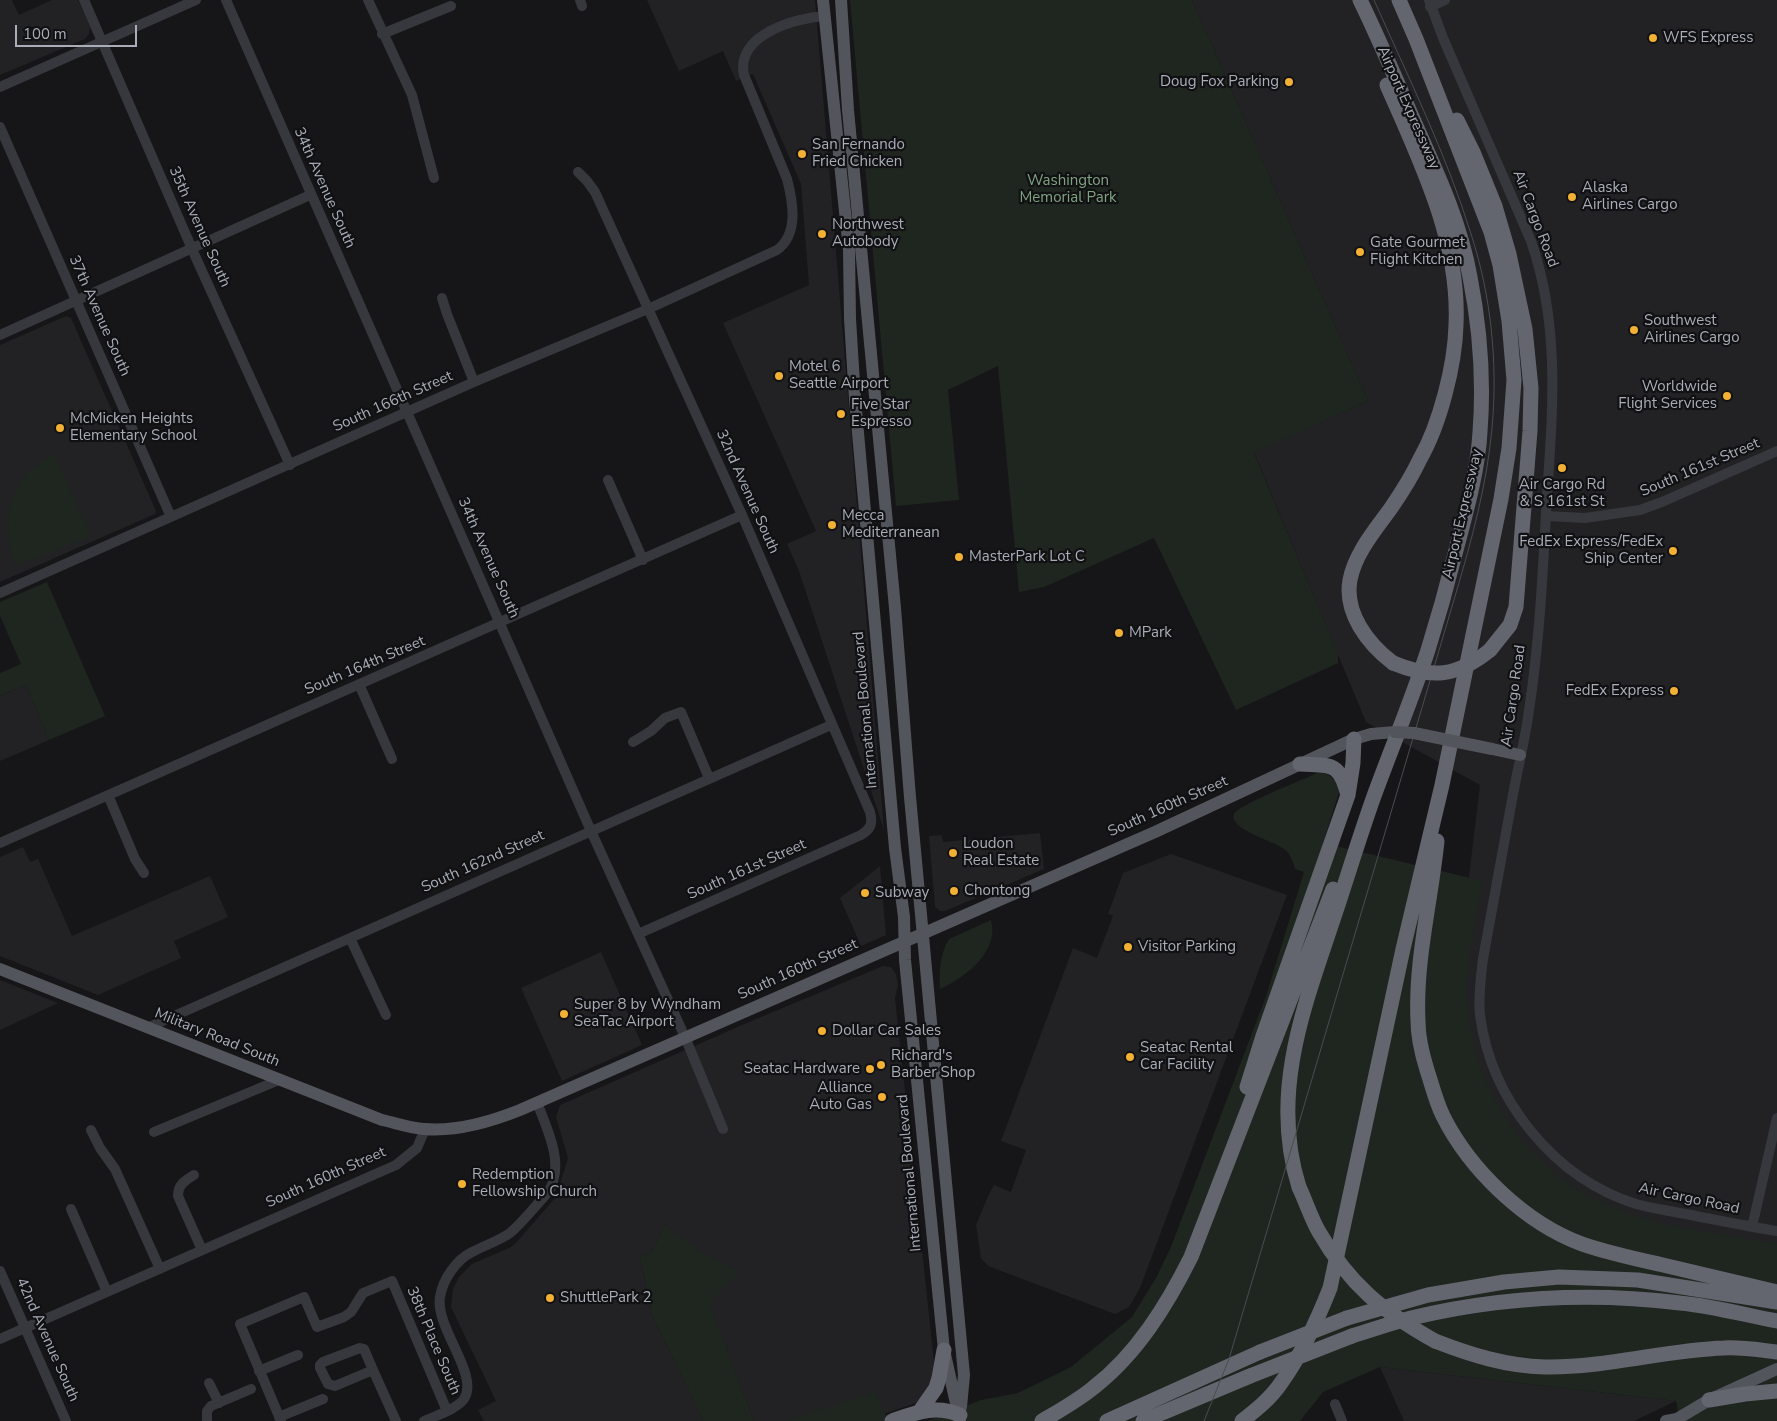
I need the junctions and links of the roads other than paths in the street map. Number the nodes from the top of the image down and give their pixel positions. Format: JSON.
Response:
{"nodes":[{"id":1,"x":84,"y":0,"type":"edge"},
{"id":2,"x":196,"y":0,"type":"edge"},
{"id":3,"x":226,"y":0,"type":"edge"},
{"id":4,"x":368,"y":0,"type":"edge"},
{"id":5,"x":824,"y":0,"type":"edge"},
{"id":6,"x":841,"y":0,"type":"edge"},
{"id":7,"x":1352,"y":0,"type":"edge"},
{"id":8,"x":1360,"y":0,"type":"edge"},
{"id":9,"x":1399,"y":0,"type":"edge"},
{"id":10,"x":1445,"y":0,"type":"edge"},
{"id":11,"x":1430,"y":3,"type":"edge"},
{"id":12,"x":451,"y":6,"type":"dead end"},
{"id":13,"x":825,"y":16,"type":"junction"},
{"id":14,"x":382,"y":34,"type":"junction"},
{"id":15,"x":1416,"y":40,"type":"junction"},
{"id":16,"x":102,"y":41,"type":"junction"},
{"id":17,"x":844,"y":49,"type":"junction"},
{"id":18,"x":0,"y":87,"type":"edge"},
{"id":19,"x":0,"y":127,"type":"edge"},
{"id":20,"x":578,"y":172,"type":"dead end"},
{"id":21,"x":434,"y":178,"type":"dead end"},
{"id":22,"x":310,"y":195,"type":"junction"},
{"id":23,"x":192,"y":248,"type":"junction"},
{"id":24,"x":442,"y":298,"type":"dead end"},
{"id":25,"x":76,"y":301,"type":"junction"},
{"id":26,"x":648,"y":309,"type":"junction"},
{"id":27,"x":0,"y":335,"type":"edge"},
{"id":28,"x":474,"y":382,"type":"junction"},
{"id":29,"x":407,"y":412,"type":"junction"},
{"id":30,"x":1777,"y":451,"type":"edge"},
{"id":31,"x":290,"y":465,"type":"junction"},
{"id":32,"x":608,"y":480,"type":"dead end"},
{"id":33,"x":742,"y":515,"type":"junction"},
{"id":34,"x":1546,"y":516,"type":"junction"},
{"id":35,"x":171,"y":517,"type":"junction"},
{"id":36,"x":643,"y":560,"type":"junction"},
{"id":37,"x":0,"y":593,"type":"edge"},
{"id":38,"x":500,"y":624,"type":"junction"},
{"id":39,"x":359,"y":684,"type":"junction"},
{"id":40,"x":831,"y":725,"type":"junction"},
{"id":41,"x":1354,"y":739,"type":"junction"},
{"id":42,"x":633,"y":742,"type":"dead end"},
{"id":43,"x":1520,"y":755,"type":"junction"},
{"id":44,"x":392,"y":760,"type":"dead end"},
{"id":45,"x":1300,"y":764,"type":"junction"},
{"id":46,"x":709,"y":778,"type":"junction"},
{"id":47,"x":1442,"y":785,"type":"junction"},
{"id":48,"x":108,"y":795,"type":"junction"},
{"id":49,"x":1348,"y":795,"type":"junction"},
{"id":50,"x":1374,"y":798,"type":"junction"},
{"id":51,"x":591,"y":831,"type":"junction"},
{"id":52,"x":867,"y":831,"type":"joint"},
{"id":53,"x":0,"y":843,"type":"edge"},
{"id":54,"x":144,"y":873,"type":"dead end"},
{"id":55,"x":638,"y":934,"type":"junction"},
{"id":56,"x":923,"y":934,"type":"junction"},
{"id":57,"x":350,"y":938,"type":"junction"},
{"id":58,"x":904,"y":942,"type":"junction"},
{"id":59,"x":0,"y":969,"type":"edge"},
{"id":60,"x":386,"y":1015,"type":"dead end"},
{"id":61,"x":146,"y":1028,"type":"junction"},
{"id":62,"x":685,"y":1037,"type":"junction"},
{"id":63,"x":279,"y":1080,"type":"junction"},
{"id":64,"x":537,"y":1102,"type":"junction"},
{"id":65,"x":1777,"y":1118,"type":"edge"},
{"id":66,"x":425,"y":1129,"type":"junction"},
{"id":67,"x":723,"y":1129,"type":"dead end"},
{"id":68,"x":91,"y":1130,"type":"dead end"},
{"id":69,"x":154,"y":1132,"type":"dead end"},
{"id":70,"x":194,"y":1175,"type":"dead end"},
{"id":71,"x":71,"y":1209,"type":"dead end"},
{"id":72,"x":1206,"y":1220,"type":"junction"},
{"id":73,"x":1752,"y":1227,"type":"junction"},
{"id":74,"x":1777,"y":1231,"type":"edge"},
{"id":75,"x":202,"y":1250,"type":"junction"},
{"id":76,"x":160,"y":1269,"type":"junction"},
{"id":77,"x":0,"y":1271,"type":"edge"},
{"id":78,"x":107,"y":1292,"type":"junction"},
{"id":79,"x":1777,"y":1292,"type":"edge"},
{"id":80,"x":1777,"y":1302,"type":"edge"},
{"id":81,"x":1777,"y":1321,"type":"edge"},
{"id":82,"x":26,"y":1328,"type":"junction"},
{"id":83,"x":0,"y":1339,"type":"edge"},
{"id":84,"x":944,"y":1350,"type":"junction"},
{"id":85,"x":1777,"y":1352,"type":"edge"},
{"id":86,"x":298,"y":1355,"type":"dead end"},
{"id":87,"x":1777,"y":1368,"type":"edge"},
{"id":88,"x":373,"y":1370,"type":"junction"},
{"id":89,"x":260,"y":1371,"type":"junction"},
{"id":90,"x":209,"y":1383,"type":"dead end"},
{"id":91,"x":251,"y":1389,"type":"dead end"},
{"id":92,"x":1777,"y":1391,"type":"edge"},
{"id":93,"x":323,"y":1399,"type":"dead end"},
{"id":94,"x":1709,"y":1400,"type":"junction"},
{"id":95,"x":219,"y":1403,"type":"junction"},
{"id":96,"x":1335,"y":1404,"type":"dead end"},
{"id":97,"x":447,"y":1411,"type":"junction"},
{"id":98,"x":920,"y":1411,"type":"junction"},
{"id":99,"x":207,"y":1416,"type":"edge"},
{"id":100,"x":960,"y":1418,"type":"edge"},
{"id":101,"x":280,"y":1419,"type":"edge"},
{"id":102,"x":66,"y":1421,"type":"edge"},
{"id":103,"x":396,"y":1421,"type":"edge"},
{"id":104,"x":424,"y":1421,"type":"edge"},
{"id":105,"x":892,"y":1421,"type":"edge"},
{"id":106,"x":1042,"y":1421,"type":"edge"},
{"id":107,"x":1107,"y":1421,"type":"edge"},
{"id":108,"x":1143,"y":1421,"type":"edge"},
{"id":109,"x":1242,"y":1421,"type":"edge"},
{"id":110,"x":1342,"y":1421,"type":"edge"},
{"id":111,"x":1664,"y":1421,"type":"edge"}],
"edges":[{"from":1,"to":16,"type":"street","name":"35th Avenue South"},
{"from":2,"to":16,"type":"street"},
{"from":3,"to":22,"type":"street","name":"34th Avenue South"},
{"from":4,"to":14,"type":"street"},
{"from":5,"to":13,"type":"main road","name":"International Boulevard"},
{"from":6,"to":17,"type":"main road"},
{"from":7,"to":15,"type":"highway","bridge":true},
{"from":8,"to":50,"type":"highway","name":"Airport Expressway"},
{"from":9,"to":15,"type":"highway","name":"Airport Expressway"},
{"from":10,"to":11,"type":"street"},
{"from":11,"to":34,"type":"street","name":"Air Cargo Road"},
{"from":12,"to":14,"type":"street"},
{"from":13,"to":17,"type":"main road"},
{"from":13,"to":26,"type":"street","name":"South 166th Street"},
{"from":13,"to":58,"type":"main road","name":"International Boulevard"},
{"from":14,"to":21,"type":"street"},
{"from":15,"to":47,"type":"highway","name":"Airport Expressway"},
{"from":16,"to":18,"type":"street"},
{"from":16,"to":23,"type":"street","name":"35th Avenue South"},
{"from":17,"to":56,"type":"main road"},
{"from":19,"to":25,"type":"street","name":"37th Avenue South"},
{"from":20,"to":26,"type":"street","name":"32nd Avenue South"},
{"from":22,"to":23,"type":"street"},
{"from":22,"to":29,"type":"street","name":"34th Avenue South"},
{"from":23,"to":25,"type":"street"},
{"from":23,"to":31,"type":"street","name":"35th Avenue South"},
{"from":24,"to":28,"type":"street"},
{"from":25,"to":27,"type":"street"},
{"from":25,"to":35,"type":"street","name":"37th Avenue South"},
{"from":26,"to":28,"type":"street","name":"South 166th Street"},
{"from":26,"to":33,"type":"street","name":"32nd Avenue South"},
{"from":28,"to":29,"type":"street","name":"South 166th Street"},
{"from":29,"to":31,"type":"street","name":"South 166th Street"},
{"from":29,"to":38,"type":"street","name":"34th Avenue South"},
{"from":30,"to":34,"type":"street","name":"South 161st Street"},
{"from":31,"to":35,"type":"street","name":"South 166th Street"},
{"from":32,"to":36,"type":"street"},
{"from":33,"to":36,"type":"street","name":"South 164th Street"},
{"from":33,"to":40,"type":"street","name":"32nd Avenue South"},
{"from":34,"to":43,"type":"street","name":"Air Cargo Road"},
{"from":35,"to":37,"type":"street","name":"South 166th Street"},
{"from":36,"to":38,"type":"street","name":"South 164th Street"},
{"from":38,"to":39,"type":"street","name":"South 164th Street"},
{"from":38,"to":51,"type":"street","name":"34th Avenue South"},
{"from":39,"to":44,"type":"street"},
{"from":39,"to":48,"type":"street","name":"South 164th Street"},
{"from":40,"to":46,"type":"street","name":"South 162nd Street"},
{"from":40,"to":52,"type":"street","name":"32nd Avenue South"},
{"from":41,"to":43,"type":"main road","name":"South 160th Street","bridge":true},
{"from":41,"to":45,"type":"main road","name":"South 160th Street"},
{"from":41,"to":49,"type":"highway"},
{"from":42,"to":46,"type":"street"},
{"from":43,"to":73,"type":"street","name":"Air Cargo Road"},
{"from":45,"to":49,"type":"highway"},
{"from":45,"to":56,"type":"main road","name":"South 160th Street"},
{"from":46,"to":51,"type":"street","name":"South 162nd Street"},
{"from":47,"to":79,"type":"highway"},
{"from":47,"to":109,"type":"highway"},
{"from":48,"to":53,"type":"street","name":"South 164th Street"},
{"from":48,"to":54,"type":"street"},
{"from":49,"to":72,"type":"highway"},
{"from":50,"to":72,"type":"highway"},
{"from":50,"to":85,"type":"highway","bridge":true},
{"from":51,"to":55,"type":"street","name":"34th Avenue South"},
{"from":51,"to":57,"type":"street","name":"South 162nd Street"},
{"from":52,"to":55,"type":"street","name":"South 161st Street"},
{"from":55,"to":62,"type":"street","name":"34th Avenue South"},
{"from":56,"to":58,"type":"main road","name":"South 160th Street"},
{"from":56,"to":100,"type":"main road"},
{"from":57,"to":60,"type":"street"},
{"from":57,"to":61,"type":"street","name":"South 162nd Street"},
{"from":58,"to":62,"type":"main road","name":"South 160th Street"},
{"from":58,"to":84,"type":"main road","name":"International Boulevard"},
{"from":59,"to":61,"type":"main road","name":"Military Road South"},
{"from":61,"to":63,"type":"main road","name":"Military Road South"},
{"from":62,"to":64,"type":"main road","name":"South 160th Street"},
{"from":62,"to":67,"type":"street","name":"34th Avenue South"},
{"from":63,"to":66,"type":"main road","name":"Military Road South"},
{"from":63,"to":69,"type":"street"},
{"from":64,"to":66,"type":"main road","name":"South 160th Street"},
{"from":64,"to":97,"type":"street"},
{"from":65,"to":73,"type":"street"},
{"from":66,"to":75,"type":"street","name":"South 160th Street"},
{"from":68,"to":76,"type":"street"},
{"from":70,"to":75,"type":"street"},
{"from":71,"to":78,"type":"street"},
{"from":72,"to":106,"type":"highway"},
{"from":73,"to":74,"type":"street","name":"Air Cargo Road"},
{"from":75,"to":76,"type":"street","name":"South 160th Street"},
{"from":76,"to":78,"type":"street","name":"South 160th Street"},
{"from":77,"to":82,"type":"street","name":"42nd Avenue South"},
{"from":78,"to":82,"type":"street","name":"South 160th Street"},
{"from":80,"to":107,"type":"highway","bridge":true},
{"from":81,"to":108,"type":"highway","bridge":true},
{"from":82,"to":83,"type":"street","name":"South 160th Street"},
{"from":82,"to":102,"type":"street","name":"42nd Avenue South"},
{"from":84,"to":98,"type":"highway"},
{"from":84,"to":100,"type":"main road","name":"International Boulevard"},
{"from":86,"to":89,"type":"street"},
{"from":87,"to":94,"type":"main road"},
{"from":88,"to":88,"type":"street"},
{"from":88,"to":103,"type":"street"},
{"from":89,"to":97,"type":"street","name":"38th Place South"},
{"from":89,"to":101,"type":"street"},
{"from":90,"to":95,"type":"street"},
{"from":91,"to":95,"type":"street"},
{"from":92,"to":94,"type":"highway"},
{"from":93,"to":101,"type":"street"},
{"from":94,"to":111,"type":"main road"},
{"from":95,"to":99,"type":"street"},
{"from":96,"to":110,"type":"street"},
{"from":97,"to":104,"type":"street"},
{"from":98,"to":100,"type":"highway"},
{"from":98,"to":105,"type":"highway"}]}
